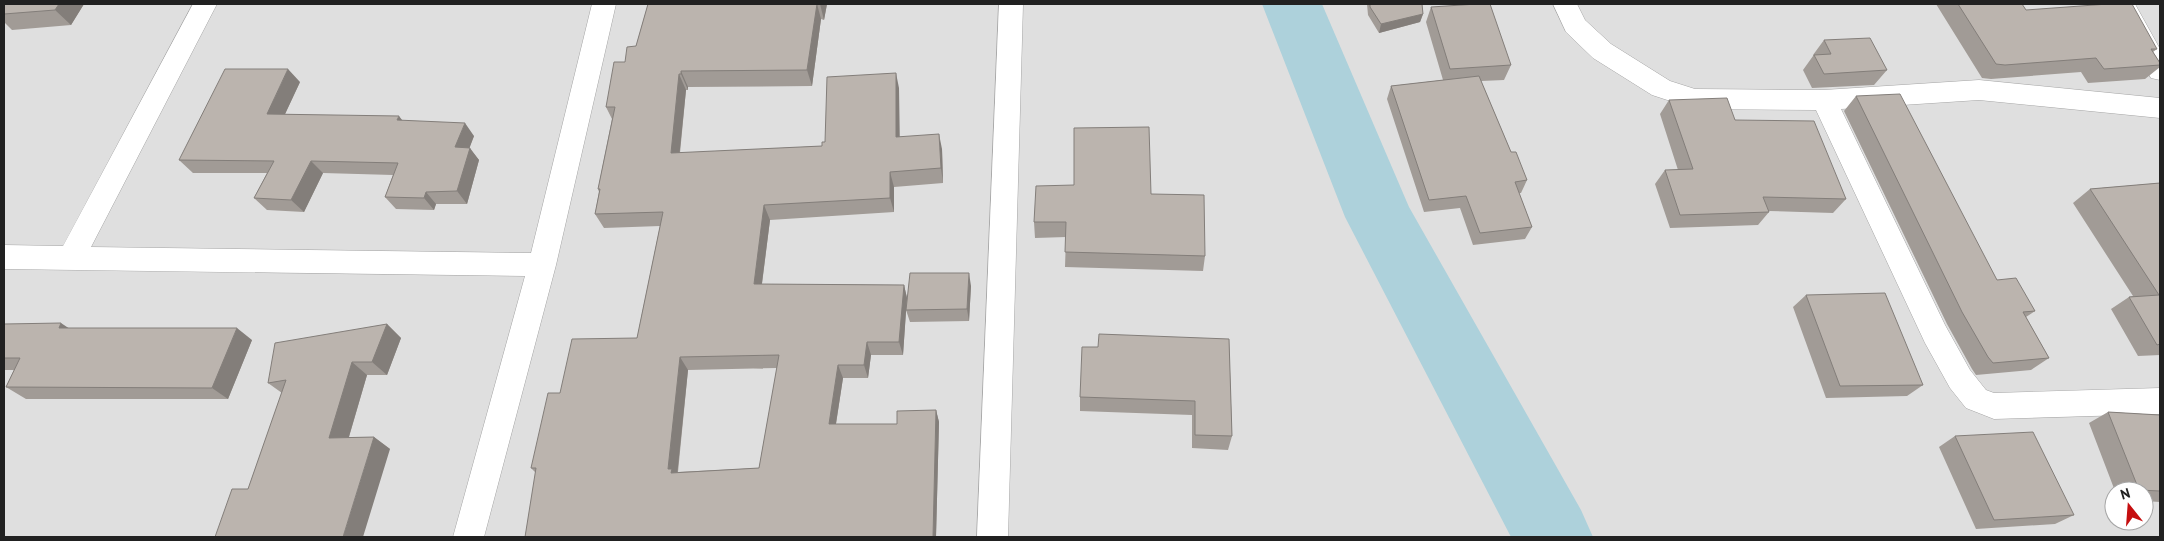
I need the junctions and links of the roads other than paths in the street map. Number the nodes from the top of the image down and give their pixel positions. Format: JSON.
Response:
{"nodes":[{"id":1,"x":205,"y":4,"type":"edge"},
{"id":2,"x":604,"y":4,"type":"edge"},
{"id":3,"x":1011,"y":4,"type":"edge"},
{"id":4,"x":1565,"y":4,"type":"edge"},
{"id":5,"x":2123,"y":4,"type":"edge"},
{"id":6,"x":2160,"y":71,"type":"edge"},
{"id":7,"x":1824,"y":100,"type":"junction"},
{"id":8,"x":2160,"y":108,"type":"edge"},
{"id":9,"x":4,"y":257,"type":"edge"},
{"id":10,"x":71,"y":258,"type":"junction"},
{"id":11,"x":542,"y":265,"type":"junction"},
{"id":12,"x":2160,"y":400,"type":"edge"},
{"id":13,"x":469,"y":537,"type":"edge"},
{"id":14,"x":992,"y":537,"type":"edge"}],
"edges":[{"from":1,"to":10,"type":"street"},
{"from":2,"to":11,"type":"street"},
{"from":3,"to":14,"type":"street"},
{"from":4,"to":7,"type":"street"},
{"from":5,"to":6,"type":"street"},
{"from":7,"to":8,"type":"street"},
{"from":7,"to":12,"type":"street"},
{"from":9,"to":10,"type":"street"},
{"from":10,"to":11,"type":"street"},
{"from":11,"to":13,"type":"street"}]}
